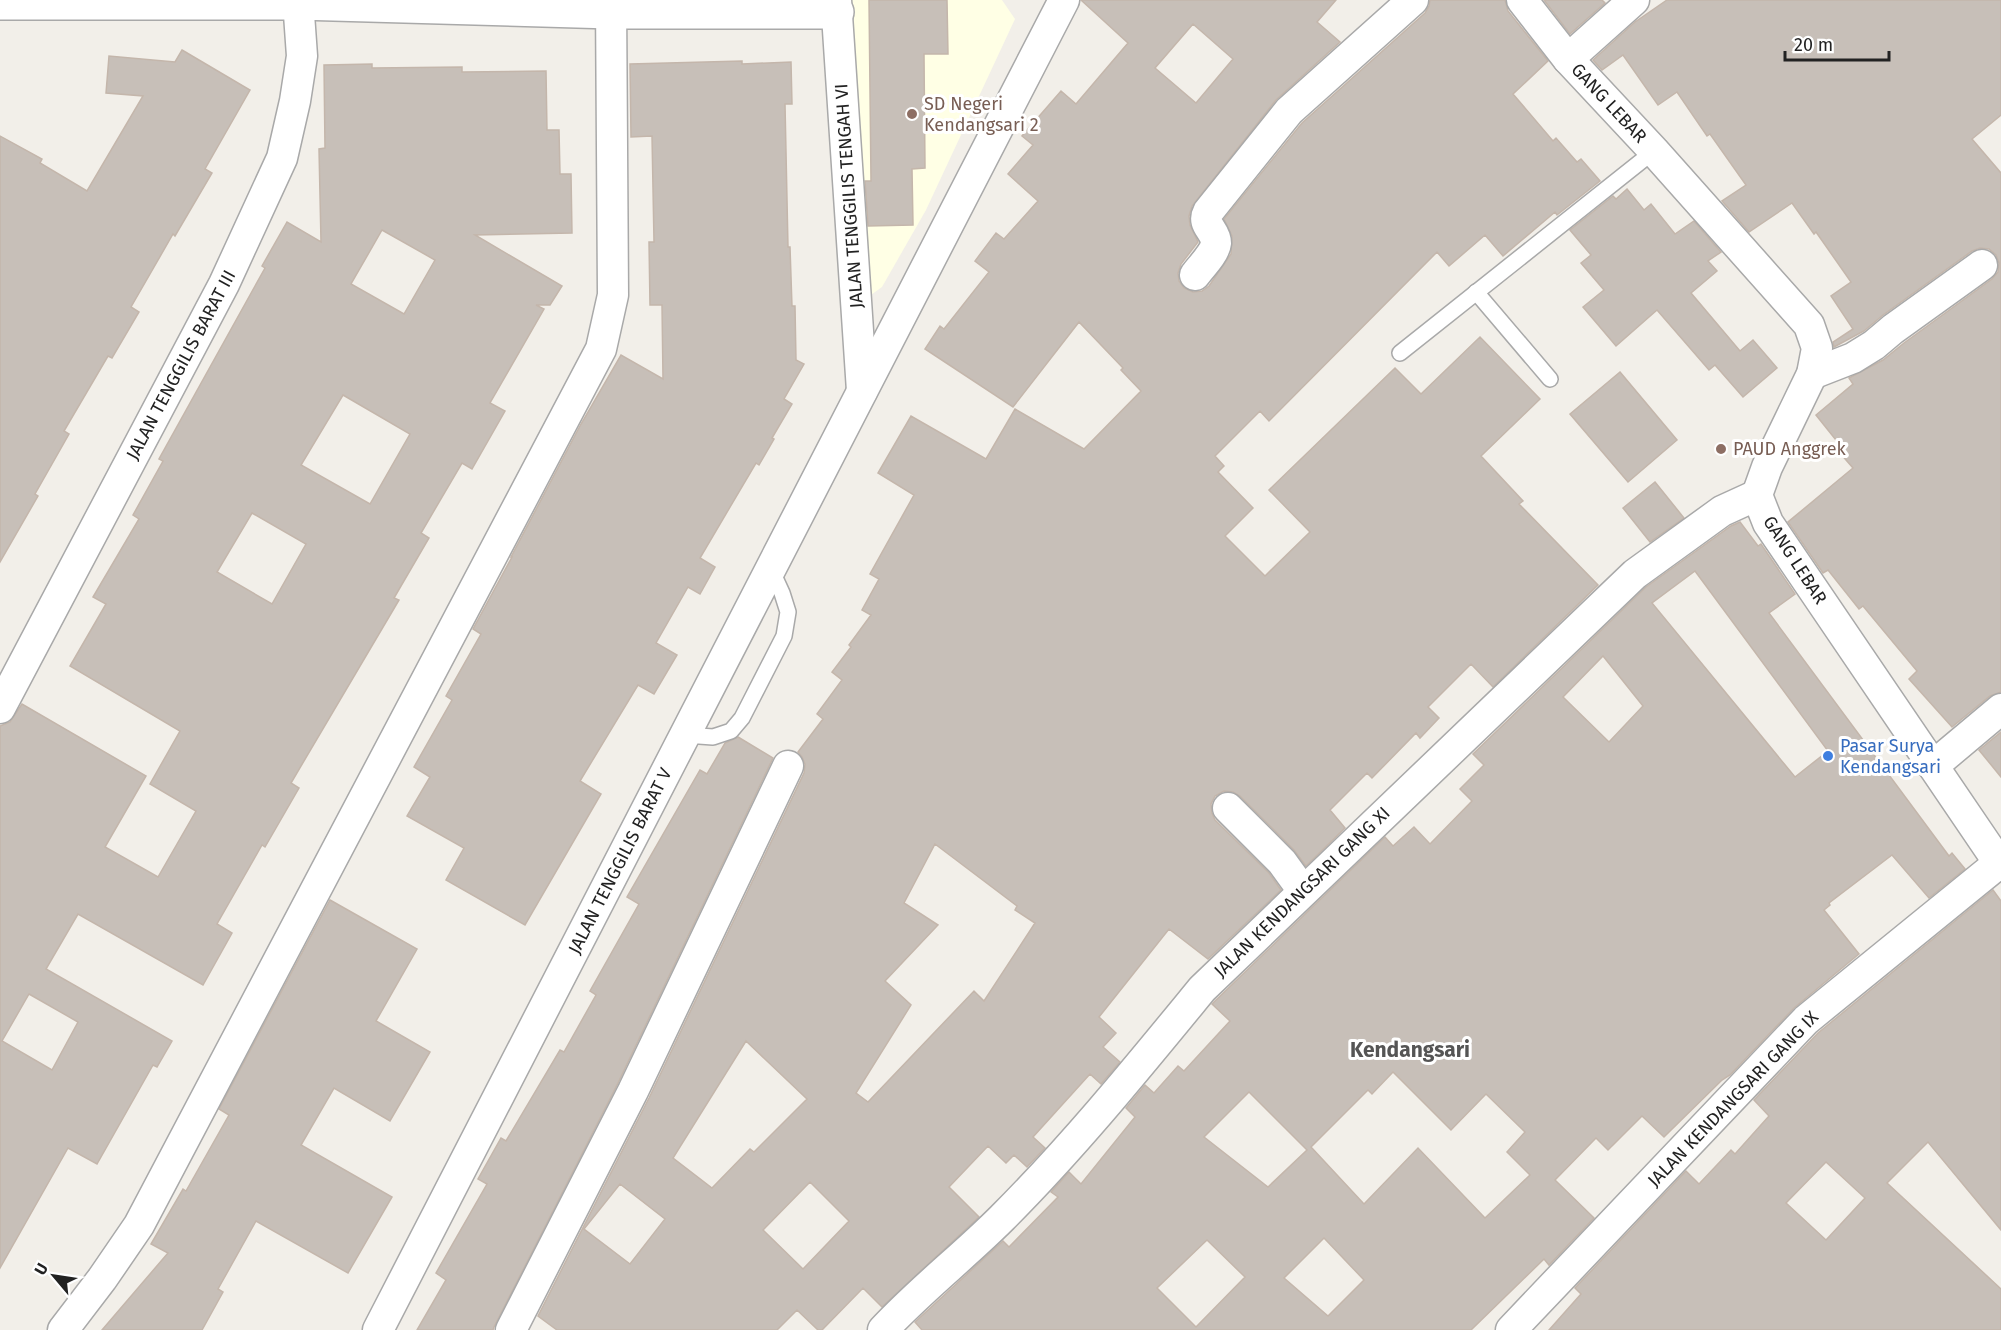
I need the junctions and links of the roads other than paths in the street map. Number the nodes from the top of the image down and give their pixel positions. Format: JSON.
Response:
{"nodes":[{"id":1,"x":1064,"y":0,"type":"edge"},
{"id":2,"x":1413,"y":0,"type":"edge"},
{"id":3,"x":1522,"y":0,"type":"edge"},
{"id":4,"x":1634,"y":0,"type":"edge"},
{"id":5,"x":298,"y":1,"type":"edge"},
{"id":6,"x":0,"y":3,"type":"edge"},
{"id":7,"x":611,"y":6,"type":"edge"},
{"id":8,"x":836,"y":6,"type":"edge"},
{"id":9,"x":1568,"y":59,"type":"junction"},
{"id":10,"x":1654,"y":151,"type":"junction"},
{"id":11,"x":1982,"y":265,"type":"dead end"},
{"id":12,"x":1195,"y":275,"type":"dead end"},
{"id":13,"x":1476,"y":292,"type":"junction"},
{"id":14,"x":1400,"y":353,"type":"dead end"},
{"id":15,"x":1812,"y":374,"type":"junction"},
{"id":16,"x":1550,"y":379,"type":"dead end"},
{"id":17,"x":862,"y":392,"type":"junction"},
{"id":18,"x":1757,"y":495,"type":"junction"},
{"id":19,"x":771,"y":570,"type":"junction"},
{"id":20,"x":0,"y":708,"type":"edge"},
{"id":21,"x":2001,"y":709,"type":"edge"},
{"id":22,"x":685,"y":735,"type":"junction"},
{"id":23,"x":788,"y":766,"type":"dead end"},
{"id":24,"x":1933,"y":766,"type":"junction"},
{"id":25,"x":1228,"y":808,"type":"dead end"},
{"id":26,"x":2000,"y":865,"type":"edge"},
{"id":27,"x":1303,"y":891,"type":"junction"},
{"id":28,"x":63,"y":1330,"type":"edge"},
{"id":29,"x":378,"y":1330,"type":"edge"},
{"id":30,"x":511,"y":1330,"type":"edge"},
{"id":31,"x":883,"y":1330,"type":"edge"},
{"id":32,"x":1511,"y":1330,"type":"edge"}],
"edges":[{"from":1,"to":17,"type":"street","name":"JALAN TENGGILIS BARAT V"},
{"from":2,"to":12,"type":"street"},
{"from":3,"to":9,"type":"street","name":"GANG LEBAR"},
{"from":4,"to":9,"type":"street"},
{"from":5,"to":6,"type":"street"},
{"from":5,"to":7,"type":"street"},
{"from":5,"to":20,"type":"street","name":"JALAN TENGGILIS BARAT III"},
{"from":7,"to":8,"type":"street"},
{"from":7,"to":28,"type":"street"},
{"from":8,"to":17,"type":"street","name":"JALAN TENGGILIS TENGAH VI"},
{"from":9,"to":10,"type":"street","name":"GANG LEBAR"},
{"from":10,"to":13,"type":"lane"},
{"from":10,"to":15,"type":"street","name":"GANG LEBAR"},
{"from":11,"to":15,"type":"street"},
{"from":13,"to":14,"type":"lane"},
{"from":13,"to":16,"type":"lane"},
{"from":15,"to":18,"type":"street","name":"GANG LEBAR"},
{"from":17,"to":19,"type":"street","name":"JALAN TENGGILIS BARAT V"},
{"from":18,"to":24,"type":"street","name":"GANG LEBAR"},
{"from":18,"to":27,"type":"street","name":"JALAN KENDANGSARI GANG XI"},
{"from":19,"to":22,"type":"street","name":"JALAN TENGGILIS BARAT V"},
{"from":19,"to":22,"type":"lane"},
{"from":21,"to":24,"type":"street"},
{"from":22,"to":29,"type":"street","name":"JALAN TENGGILIS BARAT V"},
{"from":23,"to":30,"type":"street"},
{"from":24,"to":26,"type":"street","name":"GANG LEBAR"},
{"from":25,"to":27,"type":"street"},
{"from":26,"to":32,"type":"street","name":"JALAN KENDANGSARI GANG IX"},
{"from":27,"to":31,"type":"street","name":"JALAN KENDANGSARI GANG XI"}]}
